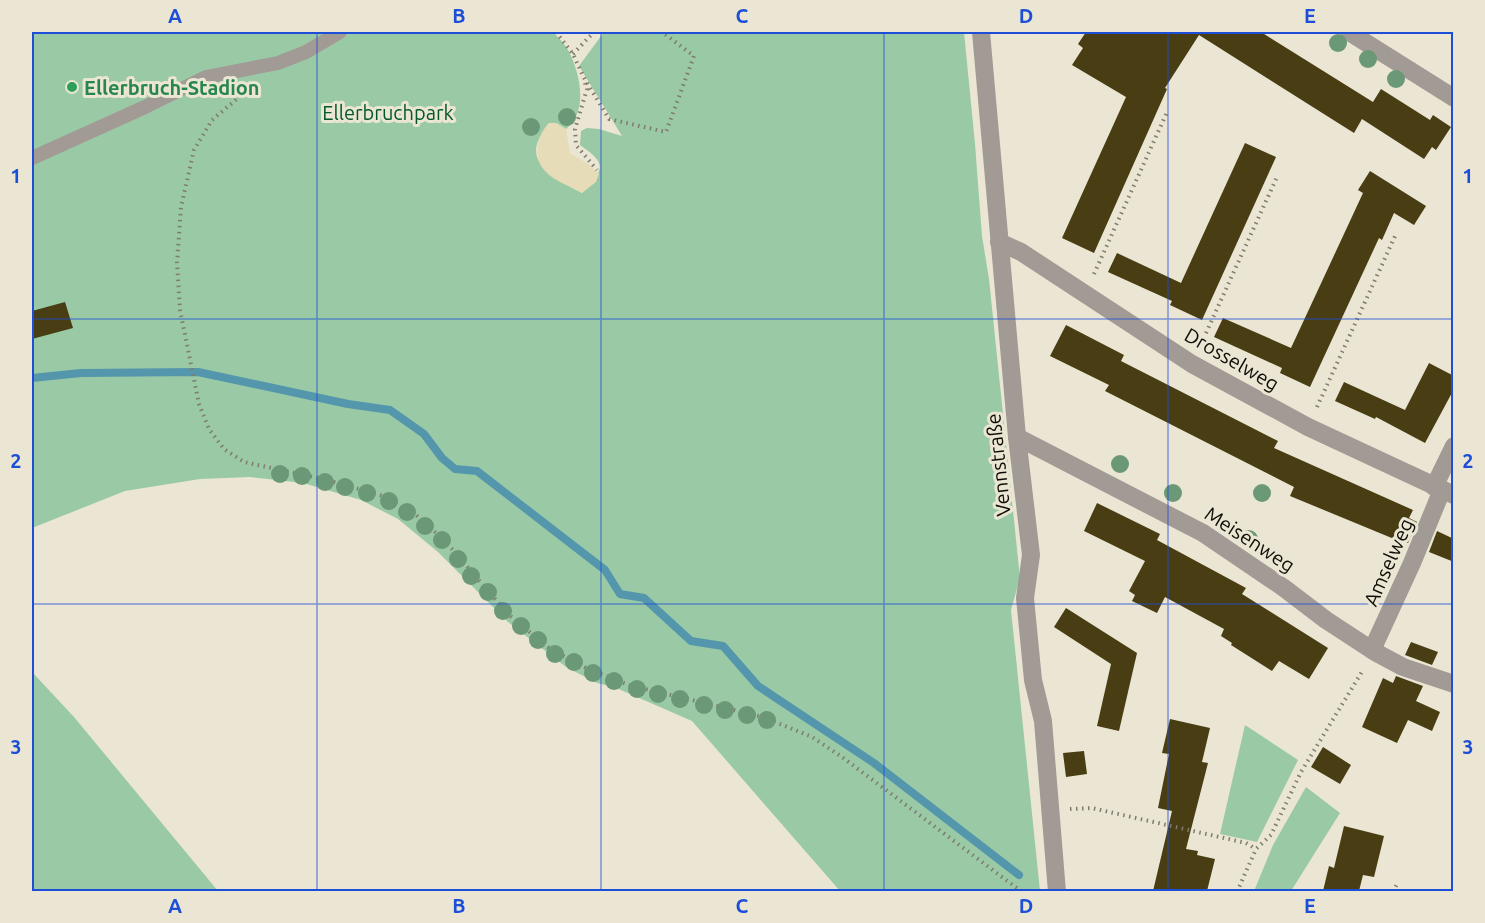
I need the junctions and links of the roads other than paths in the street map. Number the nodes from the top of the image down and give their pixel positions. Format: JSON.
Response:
{"nodes":[{"id":1,"x":340,"y":32,"type":"edge"},
{"id":2,"x":981,"y":32,"type":"edge"},
{"id":3,"x":1349,"y":32,"type":"edge"},
{"id":4,"x":1454,"y":98,"type":"edge"},
{"id":5,"x":32,"y":158,"type":"edge"},
{"id":6,"x":999,"y":242,"type":"junction"},
{"id":7,"x":1017,"y":436,"type":"junction"},
{"id":8,"x":1454,"y":446,"type":"edge"},
{"id":9,"x":1443,"y":491,"type":"edge"},
{"id":10,"x":1373,"y":651,"type":"junction"},
{"id":11,"x":1454,"y":684,"type":"edge"},
{"id":12,"x":1057,"y":891,"type":"edge"}],
"edges":[{"from":1,"to":5,"type":"lane"},
{"from":2,"to":6,"type":"street","name":"Vennstraße"},
{"from":3,"to":4,"type":"street"},
{"from":6,"to":7,"type":"street","name":"Vennstraße"},
{"from":6,"to":9,"type":"street","name":"Drosselweg"},
{"from":7,"to":10,"type":"street","name":"Meisenweg"},
{"from":7,"to":12,"type":"street","name":"Vennstraße"},
{"from":8,"to":9,"type":"street","name":"Amselweg"},
{"from":9,"to":10,"type":"street","name":"Amselweg"},
{"from":10,"to":11,"type":"street","name":"Meisenweg"}]}
